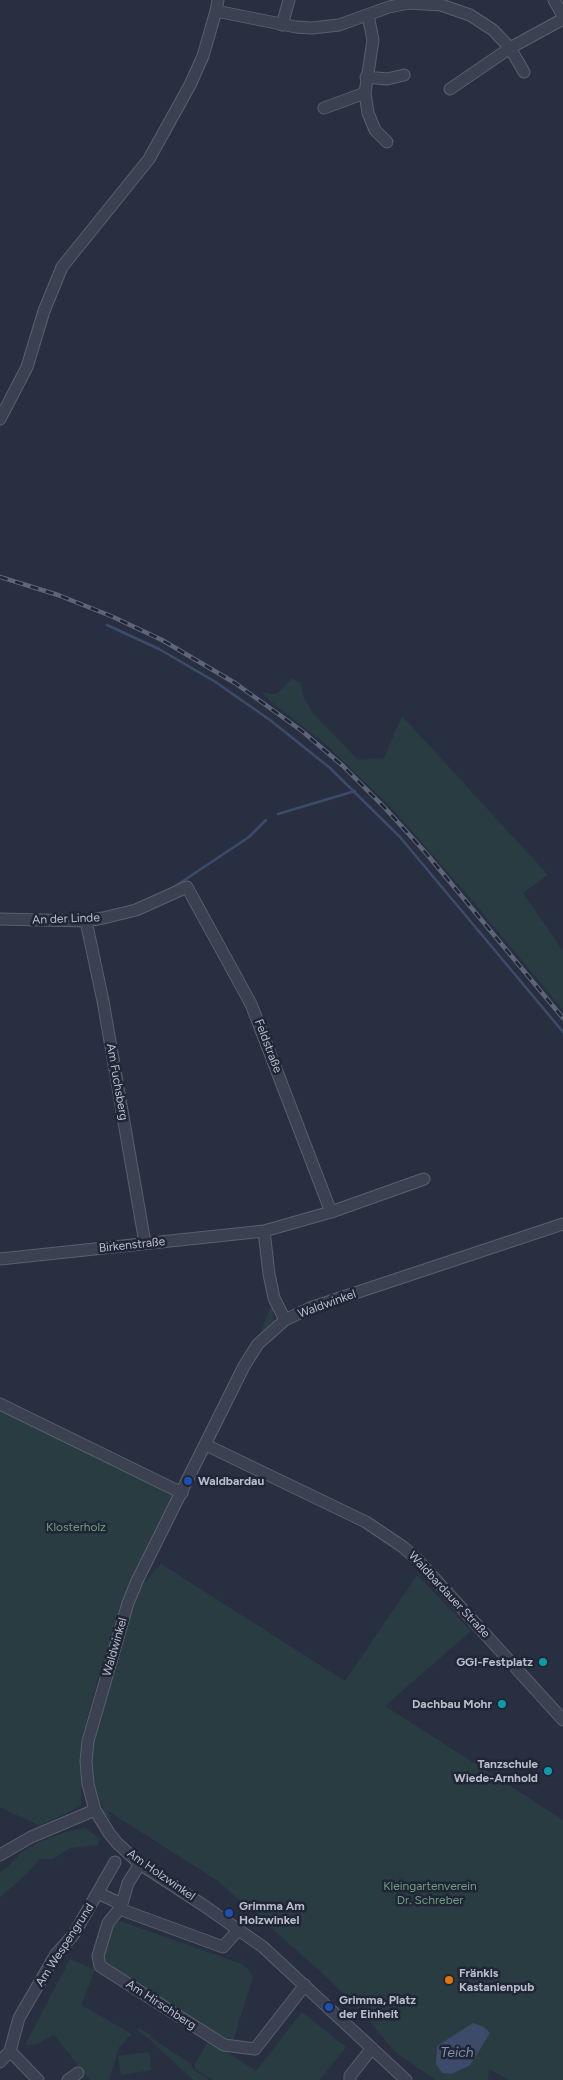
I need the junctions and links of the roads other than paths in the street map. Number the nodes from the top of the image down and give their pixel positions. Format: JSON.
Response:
{"nodes":[{"id":1,"x":289,"y":0,"type":"edge"},
{"id":2,"x":554,"y":0,"type":"edge"},
{"id":3,"x":441,"y":2,"type":"edge"},
{"id":4,"x":217,"y":6,"type":"edge"},
{"id":5,"x":368,"y":15,"type":"junction"},
{"id":6,"x":563,"y":18,"type":"edge"},
{"id":7,"x":282,"y":25,"type":"junction"},
{"id":8,"x":510,"y":48,"type":"junction"},
{"id":9,"x":524,"y":72,"type":"dead end"},
{"id":10,"x":404,"y":75,"type":"dead end"},
{"id":11,"x":366,"y":77,"type":"junction"},
{"id":12,"x":450,"y":89,"type":"dead end"},
{"id":13,"x":365,"y":93,"type":"junction"},
{"id":14,"x":324,"y":108,"type":"dead end"},
{"id":15,"x":387,"y":142,"type":"dead end"},
{"id":16,"x":0,"y":419,"type":"edge"},
{"id":17,"x":187,"y":887,"type":"joint"},
{"id":18,"x":0,"y":919,"type":"edge"},
{"id":19,"x":86,"y":921,"type":"junction"},
{"id":20,"x":424,"y":1179,"type":"dead end"},
{"id":21,"x":331,"y":1212,"type":"junction"},
{"id":22,"x":563,"y":1224,"type":"edge"},
{"id":23,"x":264,"y":1231,"type":"junction"},
{"id":24,"x":145,"y":1243,"type":"junction"},
{"id":25,"x":0,"y":1259,"type":"edge"},
{"id":26,"x":284,"y":1320,"type":"junction"},
{"id":27,"x":0,"y":1404,"type":"edge"},
{"id":28,"x":206,"y":1444,"type":"junction"},
{"id":29,"x":182,"y":1493,"type":"junction"},
{"id":30,"x":563,"y":1720,"type":"edge"},
{"id":31,"x":95,"y":1810,"type":"junction"},
{"id":32,"x":0,"y":1855,"type":"edge"},
{"id":33,"x":116,"y":1862,"type":"dead end"},
{"id":34,"x":140,"y":1864,"type":"junction"},
{"id":35,"x":98,"y":1894,"type":"junction"},
{"id":36,"x":121,"y":1907,"type":"junction"},
{"id":37,"x":239,"y":1929,"type":"junction"},
{"id":38,"x":305,"y":1985,"type":"junction"},
{"id":39,"x":372,"y":2048,"type":"junction"},
{"id":40,"x":10,"y":2051,"type":"junction"},
{"id":41,"x":0,"y":2062,"type":"edge"},
{"id":42,"x":38,"y":2080,"type":"edge"},
{"id":43,"x":350,"y":2080,"type":"edge"},
{"id":44,"x":406,"y":2080,"type":"edge"}],
"edges":[{"from":1,"to":7,"type":"street"},
{"from":2,"to":6,"type":"street"},
{"from":3,"to":5,"type":"street"},
{"from":3,"to":8,"type":"street"},
{"from":4,"to":7,"type":"street"},
{"from":4,"to":16,"type":"street"},
{"from":5,"to":7,"type":"street"},
{"from":5,"to":11,"type":"street"},
{"from":6,"to":8,"type":"street"},
{"from":8,"to":9,"type":"street"},
{"from":8,"to":12,"type":"street"},
{"from":10,"to":11,"type":"street"},
{"from":11,"to":13,"type":"street"},
{"from":13,"to":14,"type":"street"},
{"from":13,"to":15,"type":"street"},
{"from":17,"to":19,"type":"street","name":"An der Linde"},
{"from":17,"to":21,"type":"street","name":"Feldstraße"},
{"from":18,"to":19,"type":"street","name":"An der Linde"},
{"from":19,"to":24,"type":"street","name":"Am Fuchsberg"},
{"from":20,"to":21,"type":"street","name":"Birkenstraße"},
{"from":21,"to":23,"type":"street","name":"Birkenstraße"},
{"from":22,"to":26,"type":"street","name":"Waldwinkel"},
{"from":23,"to":24,"type":"street","name":"Birkenstraße"},
{"from":23,"to":26,"type":"street"},
{"from":24,"to":25,"type":"street","name":"Birkenstraße"},
{"from":26,"to":28,"type":"street","name":"Waldwinkel"},
{"from":27,"to":29,"type":"street"},
{"from":28,"to":29,"type":"street","name":"Waldwinkel"},
{"from":28,"to":30,"type":"street","name":"Waldbardauer Straße"},
{"from":29,"to":31,"type":"street","name":"Waldwinkel"},
{"from":31,"to":32,"type":"street"},
{"from":31,"to":34,"type":"street","name":"Am Holzwinkel"},
{"from":33,"to":35,"type":"street","name":"Am Wespengrund"},
{"from":34,"to":36,"type":"street","name":"Am Hirschberg"},
{"from":34,"to":37,"type":"street","name":"Am Holzwinkel"},
{"from":35,"to":36,"type":"street","name":"Am Wespengrund"},
{"from":35,"to":40,"type":"street","name":"Am Wespengrund"},
{"from":36,"to":37,"type":"street"},
{"from":36,"to":38,"type":"street","name":"Am Hirschberg"},
{"from":37,"to":38,"type":"street","name":"Am Holzwinkel"},
{"from":38,"to":39,"type":"street","name":"Am Holzwinkel"},
{"from":39,"to":43,"type":"street"},
{"from":39,"to":44,"type":"street","name":"Am Holzwinkel"},
{"from":40,"to":41,"type":"street","name":"Am Wespengrund"},
{"from":40,"to":42,"type":"street"}]}
